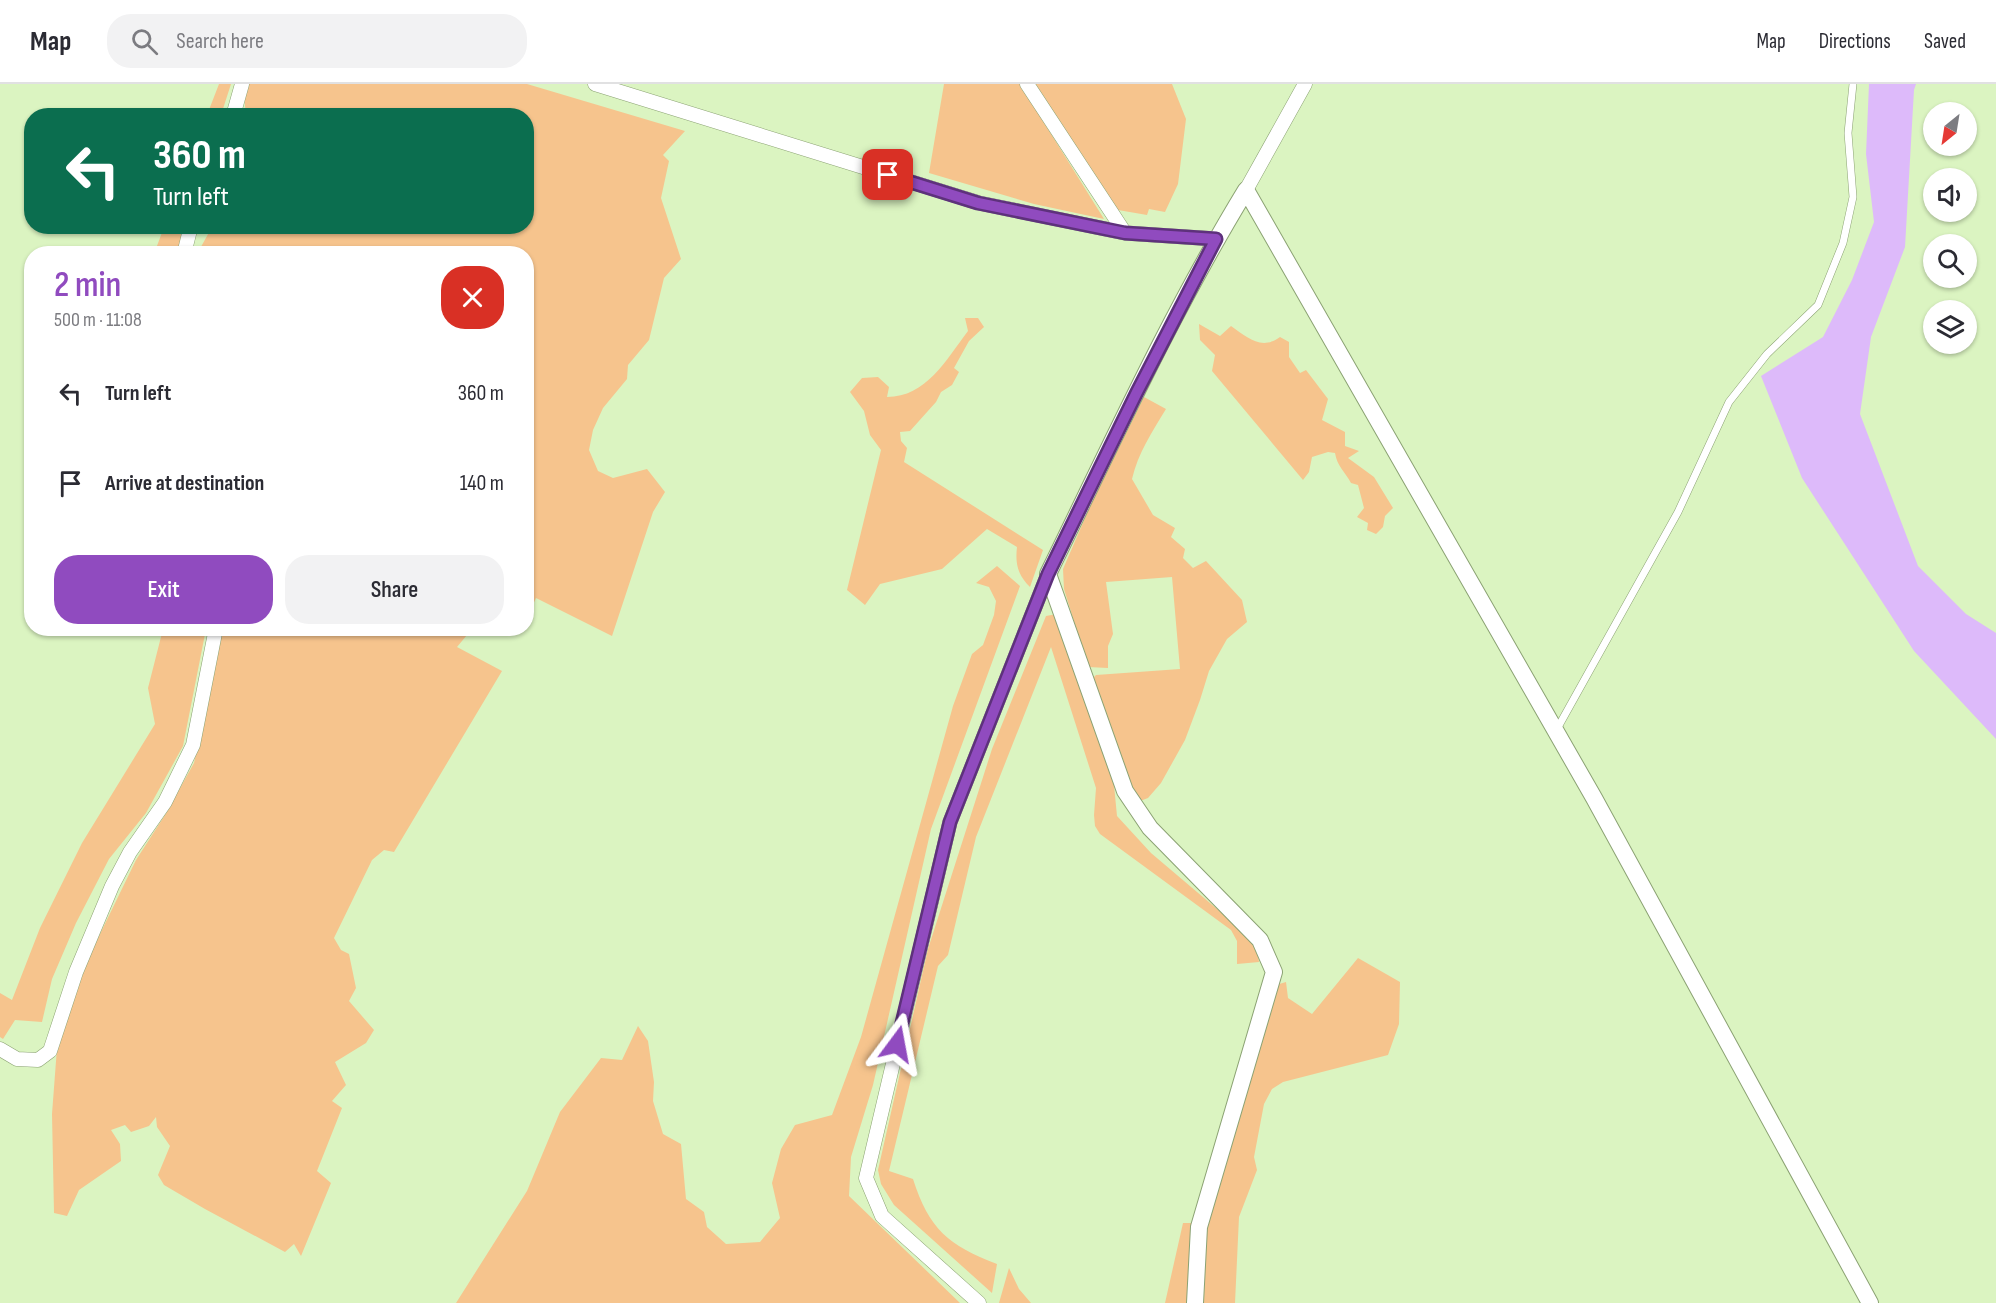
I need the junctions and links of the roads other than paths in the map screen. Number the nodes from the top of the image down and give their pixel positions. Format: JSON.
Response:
{"nodes":[{"id":1,"x":242,"y":84,"type":"edge"},
{"id":2,"x":595,"y":84,"type":"edge"},
{"id":3,"x":1027,"y":84,"type":"edge"},
{"id":4,"x":1305,"y":84,"type":"edge"},
{"id":5,"x":1853,"y":84,"type":"edge"},
{"id":6,"x":234,"y":108,"type":"edge"},
{"id":7,"x":1246,"y":190,"type":"junction"},
{"id":8,"x":1125,"y":233,"type":"junction"},
{"id":9,"x":1216,"y":239,"type":"junction"},
{"id":10,"x":1048,"y":574,"type":"junction"},
{"id":11,"x":214,"y":636,"type":"edge"},
{"id":12,"x":1556,"y":731,"type":"junction"},
{"id":13,"x":0,"y":1049,"type":"edge"},
{"id":14,"x":979,"y":1303,"type":"edge"},
{"id":15,"x":1195,"y":1303,"type":"edge"},
{"id":16,"x":1870,"y":1303,"type":"edge"}],
"edges":[{"from":1,"to":6,"type":"street"},
{"from":2,"to":8,"type":"street"},
{"from":3,"to":8,"type":"street"},
{"from":4,"to":7,"type":"street"},
{"from":5,"to":12,"type":"lane"},
{"from":7,"to":9,"type":"street"},
{"from":7,"to":12,"type":"street"},
{"from":8,"to":9,"type":"street"},
{"from":9,"to":10,"type":"street"},
{"from":10,"to":14,"type":"street"},
{"from":10,"to":15,"type":"street"},
{"from":11,"to":13,"type":"street"},
{"from":12,"to":16,"type":"street"}]}
